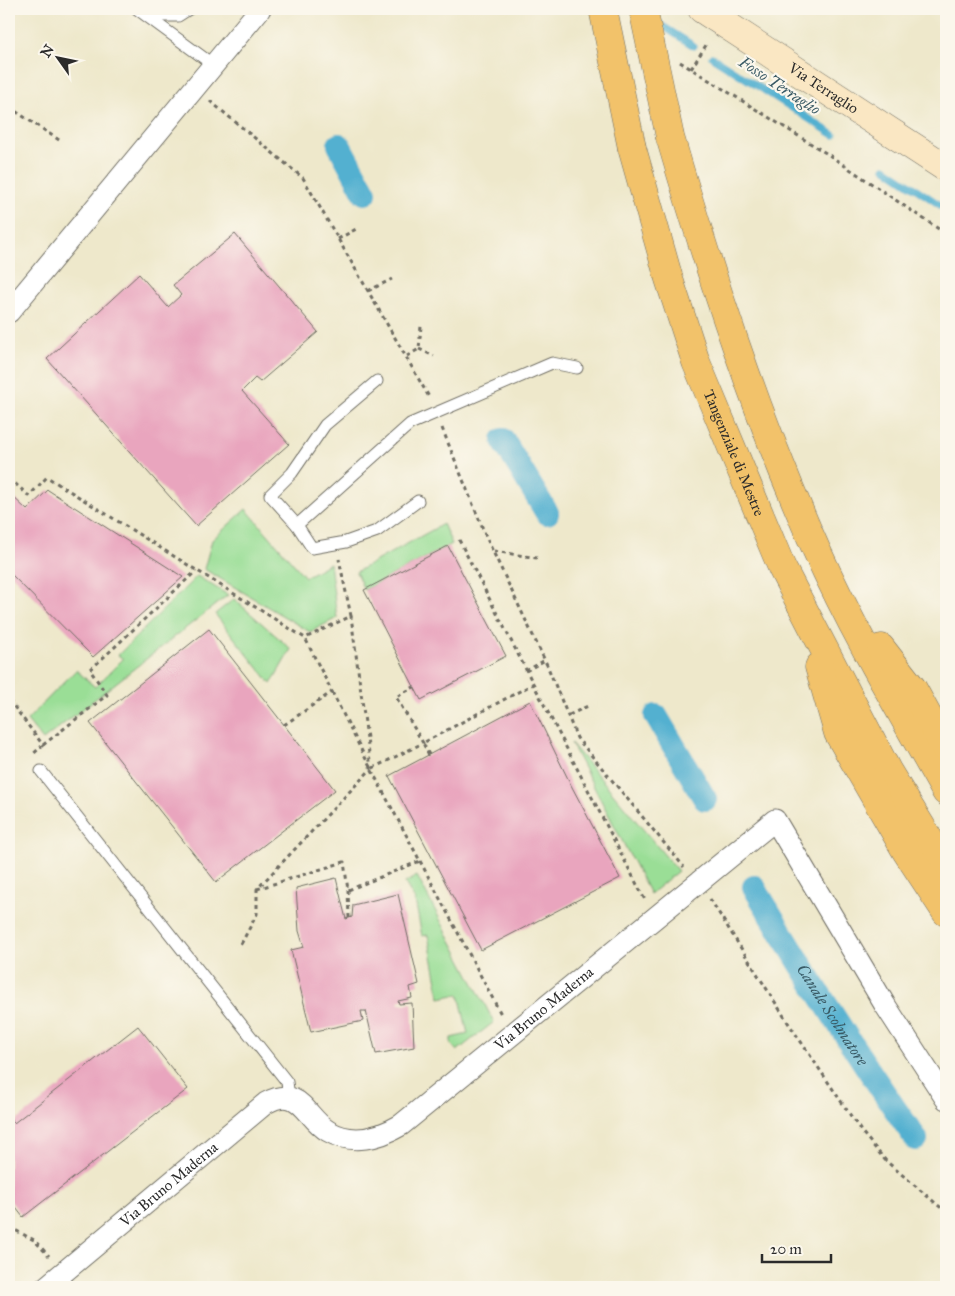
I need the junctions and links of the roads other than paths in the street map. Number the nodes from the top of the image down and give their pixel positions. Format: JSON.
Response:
{"nodes":[{"id":1,"x":137,"y":9,"type":"edge"},
{"id":2,"x":189,"y":9,"type":"edge"},
{"id":3,"x":260,"y":9,"type":"edge"},
{"id":4,"x":603,"y":9,"type":"edge"},
{"id":5,"x":643,"y":9,"type":"edge"},
{"id":6,"x":712,"y":15,"type":"edge"},
{"id":7,"x":148,"y":16,"type":"junction"},
{"id":8,"x":212,"y":64,"type":"junction"},
{"id":9,"x":946,"y":168,"type":"edge"},
{"id":10,"x":9,"y":312,"type":"edge"},
{"id":11,"x":576,"y":368,"type":"dead end"},
{"id":12,"x":377,"y":381,"type":"dead end"},
{"id":13,"x":418,"y":501,"type":"dead end"},
{"id":14,"x":297,"y":525,"type":"junction"},
{"id":15,"x":840,"y":599,"type":"junction"},
{"id":16,"x":807,"y":620,"type":"junction"},
{"id":17,"x":946,"y":749,"type":"edge"},
{"id":18,"x":41,"y":771,"type":"road end"},
{"id":19,"x":946,"y":792,"type":"edge"},
{"id":20,"x":946,"y":867,"type":"edge"},
{"id":21,"x":946,"y":912,"type":"edge"},
{"id":22,"x":289,"y":1097,"type":"junction"},
{"id":23,"x":946,"y":1099,"type":"edge"},
{"id":24,"x":46,"y":1287,"type":"edge"}],
"edges":[{"from":1,"to":7,"type":"lane"},
{"from":2,"to":7,"type":"lane"},
{"from":3,"to":8,"type":"street"},
{"from":4,"to":16,"type":"highway","name":"Tangenziale di Mestre","bridge":true},
{"from":5,"to":15,"type":"highway","bridge":true},
{"from":6,"to":9,"type":"main road","name":"Via Terraglio"},
{"from":7,"to":8,"type":"lane"},
{"from":8,"to":10,"type":"street"},
{"from":11,"to":14,"type":"lane"},
{"from":12,"to":14,"type":"lane"},
{"from":13,"to":14,"type":"lane"},
{"from":15,"to":17,"type":"highway"},
{"from":15,"to":19,"type":"highway"},
{"from":16,"to":20,"type":"highway","name":"Tangenziale di Mestre"},
{"from":16,"to":21,"type":"highway"},
{"from":18,"to":22,"type":"lane"},
{"from":22,"to":23,"type":"street","name":"Via Bruno Maderna"},
{"from":22,"to":24,"type":"street","name":"Via Bruno Maderna"}]}
